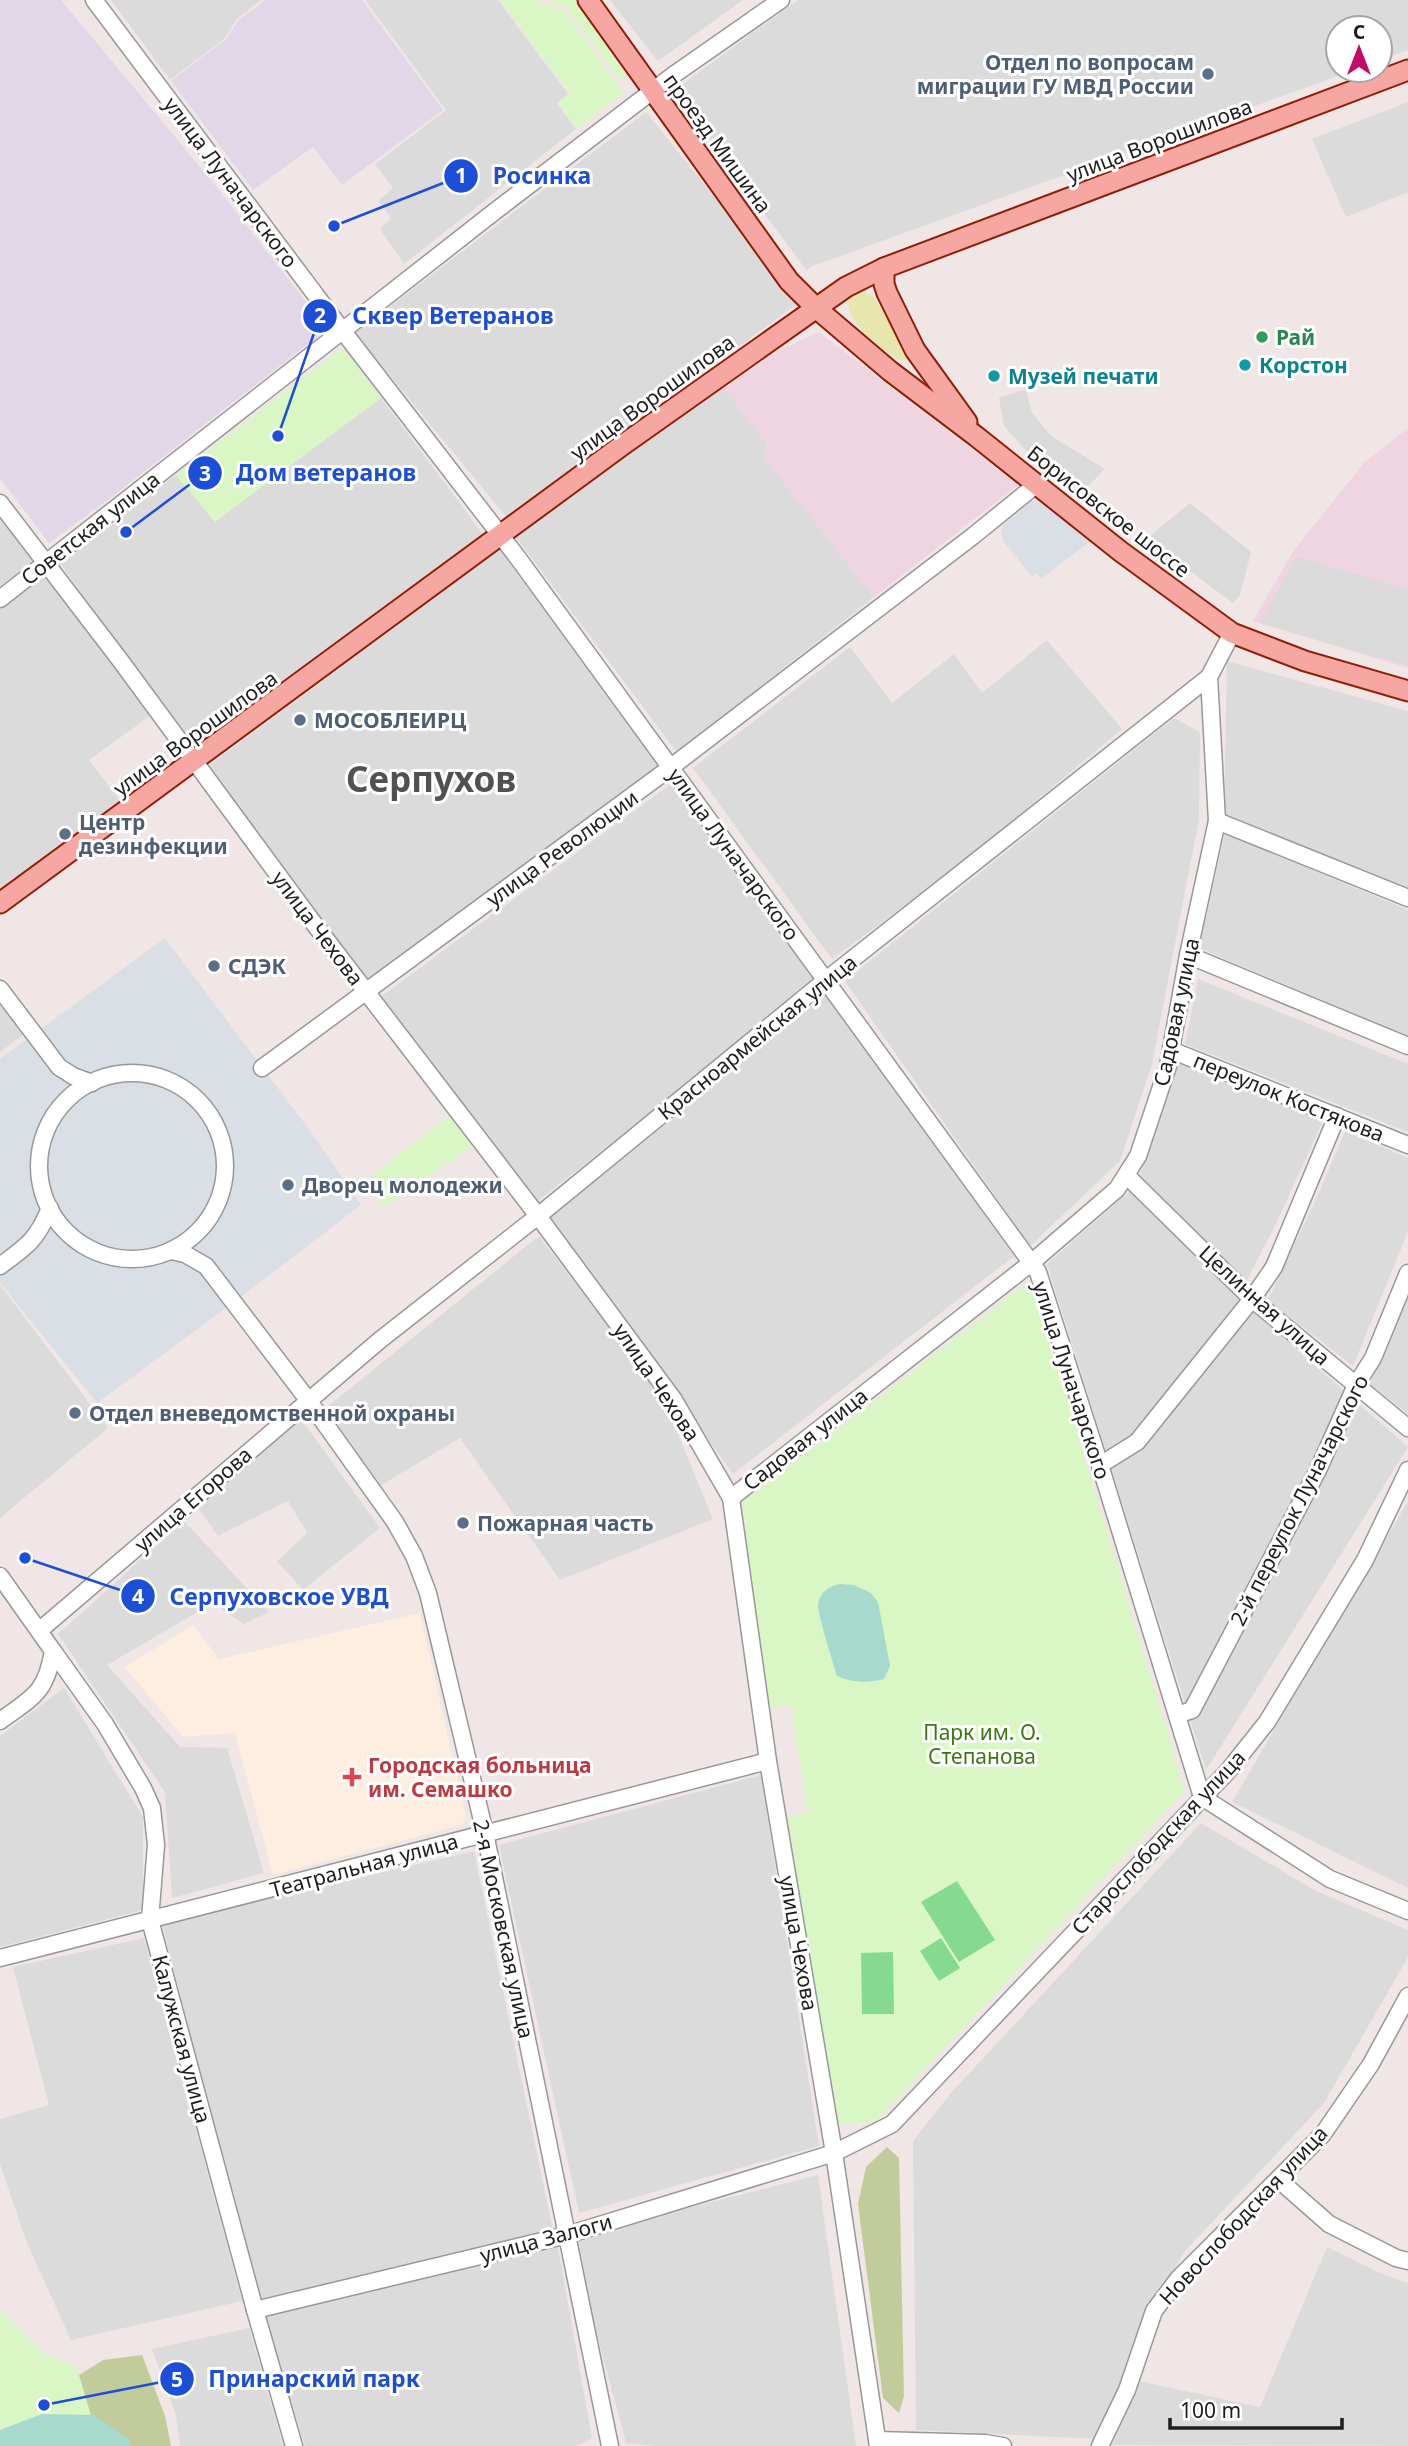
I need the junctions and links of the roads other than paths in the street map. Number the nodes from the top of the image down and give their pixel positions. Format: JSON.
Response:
{"nodes":[{"id":1,"x":94,"y":0,"type":"edge"},
{"id":2,"x":588,"y":0,"type":"edge"},
{"id":3,"x":781,"y":0,"type":"edge"},
{"id":4,"x":1408,"y":70,"type":"edge"},
{"id":5,"x":653,"y":92,"type":"junction"},
{"id":6,"x":884,"y":268,"type":"junction"},
{"id":7,"x":816,"y":308,"type":"junction"},
{"id":8,"x":342,"y":330,"type":"junction"},
{"id":9,"x":915,"y":350,"type":"junction"},
{"id":10,"x":890,"y":371,"type":"junction"},
{"id":11,"x":977,"y":437,"type":"junction"},
{"id":12,"x":1037,"y":484,"type":"junction"},
{"id":13,"x":0,"y":503,"type":"edge"},
{"id":14,"x":500,"y":536,"type":"junction"},
{"id":15,"x":45,"y":564,"type":"junction"},
{"id":16,"x":0,"y":599,"type":"edge"},
{"id":17,"x":1232,"y":633,"type":"junction"},
{"id":18,"x":1209,"y":677,"type":"junction"},
{"id":19,"x":1408,"y":691,"type":"edge"},
{"id":20,"x":194,"y":762,"type":"junction"},
{"id":21,"x":670,"y":768,"type":"junction"},
{"id":22,"x":1217,"y":821,"type":"junction"},
{"id":23,"x":1408,"y":898,"type":"edge"},
{"id":24,"x":0,"y":903,"type":"edge"},
{"id":25,"x":1188,"y":955,"type":"junction"},
{"id":26,"x":826,"y":981,"type":"junction"},
{"id":27,"x":0,"y":989,"type":"edge"},
{"id":28,"x":366,"y":992,"type":"junction"},
{"id":29,"x":1408,"y":1046,"type":"edge"},
{"id":30,"x":1171,"y":1050,"type":"junction"},
{"id":31,"x":59,"y":1067,"type":"junction"},
{"id":32,"x":262,"y":1068,"type":"dead end"},
{"id":33,"x":92,"y":1083,"type":"junction"},
{"id":34,"x":64,"y":1102,"type":"junction"},
{"id":35,"x":1337,"y":1116,"type":"junction"},
{"id":36,"x":1408,"y":1145,"type":"edge"},
{"id":37,"x":1127,"y":1176,"type":"junction"},
{"id":38,"x":50,"y":1208,"type":"junction"},
{"id":39,"x":538,"y":1216,"type":"junction"},
{"id":40,"x":202,"y":1227,"type":"junction"},
{"id":41,"x":72,"y":1237,"type":"junction"},
{"id":42,"x":33,"y":1241,"type":"junction"},
{"id":43,"x":171,"y":1251,"type":"junction"},
{"id":44,"x":1031,"y":1263,"type":"junction"},
{"id":45,"x":0,"y":1266,"type":"edge"},
{"id":46,"x":206,"y":1266,"type":"junction"},
{"id":47,"x":1408,"y":1273,"type":"edge"},
{"id":48,"x":1252,"y":1299,"type":"junction"},
{"id":49,"x":1356,"y":1385,"type":"junction"},
{"id":50,"x":308,"y":1400,"type":"junction"},
{"id":51,"x":1408,"y":1428,"type":"edge"},
{"id":52,"x":1100,"y":1465,"type":"junction"},
{"id":53,"x":1408,"y":1470,"type":"edge"},
{"id":54,"x":731,"y":1498,"type":"junction"},
{"id":55,"x":0,"y":1576,"type":"edge"},
{"id":56,"x":40,"y":1630,"type":"junction"},
{"id":57,"x":53,"y":1651,"type":"junction"},
{"id":58,"x":1177,"y":1716,"type":"junction"},
{"id":59,"x":0,"y":1721,"type":"edge"},
{"id":60,"x":768,"y":1761,"type":"junction"},
{"id":61,"x":1202,"y":1797,"type":"junction"},
{"id":62,"x":485,"y":1833,"type":"junction"},
{"id":63,"x":1408,"y":1911,"type":"edge"},
{"id":64,"x":150,"y":1920,"type":"junction"},
{"id":65,"x":0,"y":1958,"type":"edge"},
{"id":66,"x":1408,"y":1996,"type":"edge"},
{"id":67,"x":834,"y":2153,"type":"junction"},
{"id":68,"x":1279,"y":2180,"type":"junction"},
{"id":69,"x":567,"y":2235,"type":"junction"},
{"id":70,"x":1408,"y":2261,"type":"edge"},
{"id":71,"x":255,"y":2310,"type":"junction"},
{"id":72,"x":877,"y":2443,"type":"edge"},
{"id":73,"x":295,"y":2446,"type":"edge"},
{"id":74,"x":610,"y":2446,"type":"edge"},
{"id":75,"x":1003,"y":2446,"type":"edge"},
{"id":76,"x":1100,"y":2446,"type":"edge"}],
"edges":[{"from":1,"to":8,"type":"street","name":"улица Луначарского"},
{"from":2,"to":5,"type":"main road","name":"проезд Мишина"},
{"from":3,"to":5,"type":"street","name":"Советская улица"},
{"from":4,"to":6,"type":"main road","name":"улица Ворошилова"},
{"from":5,"to":7,"type":"main road","name":"проезд Мишина"},
{"from":5,"to":8,"type":"street","name":"Советская улица"},
{"from":6,"to":7,"type":"main road","name":"улица Ворошилова"},
{"from":6,"to":9,"type":"main road"},
{"from":7,"to":10,"type":"main road","name":"Борисовское шоссе"},
{"from":7,"to":14,"type":"main road","name":"улица Ворошилова"},
{"from":8,"to":14,"type":"street","name":"улица Луначарского"},
{"from":8,"to":15,"type":"street","name":"Советская улица"},
{"from":9,"to":10,"type":"main road"},
{"from":9,"to":11,"type":"main road"},
{"from":10,"to":11,"type":"main road","name":"Борисовское шоссе"},
{"from":11,"to":12,"type":"main road","name":"Борисовское шоссе"},
{"from":12,"to":17,"type":"main road","name":"Борисовское шоссе"},
{"from":12,"to":21,"type":"street","name":"улица Революции"},
{"from":13,"to":15,"type":"street","name":"улица Чехова"},
{"from":14,"to":20,"type":"main road","name":"улица Ворошилова"},
{"from":14,"to":21,"type":"street","name":"улица Луначарского"},
{"from":15,"to":16,"type":"street","name":"Советская улица"},
{"from":15,"to":20,"type":"street","name":"улица Чехова"},
{"from":17,"to":18,"type":"street"},
{"from":17,"to":19,"type":"main road","name":"Борисовское шоссе"},
{"from":18,"to":22,"type":"street","name":"Садовая улица"},
{"from":18,"to":26,"type":"street","name":"Красноармейская улица"},
{"from":20,"to":24,"type":"main road","name":"улица Ворошилова"},
{"from":20,"to":28,"type":"street","name":"улица Чехова"},
{"from":21,"to":26,"type":"street","name":"улица Луначарского"},
{"from":21,"to":28,"type":"street","name":"улица Революции"},
{"from":22,"to":23,"type":"street"},
{"from":22,"to":25,"type":"street","name":"Садовая улица"},
{"from":25,"to":29,"type":"street"},
{"from":25,"to":30,"type":"street","name":"Садовая улица"},
{"from":26,"to":39,"type":"street","name":"Красноармейская улица"},
{"from":26,"to":44,"type":"street","name":"улица Луначарского"},
{"from":27,"to":31,"type":"street"},
{"from":28,"to":32,"type":"street","name":"улица Революции"},
{"from":28,"to":39,"type":"street","name":"улица Чехова"},
{"from":30,"to":35,"type":"street","name":"переулок Костякова"},
{"from":30,"to":37,"type":"street","name":"Садовая улица"},
{"from":31,"to":33,"type":"street"},
{"from":31,"to":34,"type":"street"},
{"from":33,"to":34,"type":"street"},
{"from":33,"to":40,"type":"street"},
{"from":34,"to":38,"type":"street"},
{"from":35,"to":36,"type":"street","name":"переулок Костякова"},
{"from":35,"to":48,"type":"street"},
{"from":37,"to":44,"type":"street","name":"Садовая улица"},
{"from":37,"to":48,"type":"street","name":"Целинная улица"},
{"from":38,"to":41,"type":"street"},
{"from":38,"to":42,"type":"street"},
{"from":39,"to":50,"type":"street","name":"Красноармейская улица"},
{"from":39,"to":54,"type":"street","name":"улица Чехова"},
{"from":40,"to":43,"type":"street"},
{"from":40,"to":46,"type":"street"},
{"from":41,"to":42,"type":"street"},
{"from":41,"to":43,"type":"street"},
{"from":42,"to":45,"type":"street"},
{"from":43,"to":46,"type":"street"},
{"from":44,"to":52,"type":"street","name":"улица Луначарского"},
{"from":44,"to":54,"type":"street","name":"Садовая улица"},
{"from":46,"to":50,"type":"street","name":"2-я Московская улица"},
{"from":47,"to":49,"type":"street","name":"2-й переулок Луначарского"},
{"from":48,"to":49,"type":"street","name":"Целинная улица"},
{"from":48,"to":52,"type":"street"},
{"from":49,"to":51,"type":"street","name":"Целинная улица"},
{"from":49,"to":58,"type":"street","name":"2-й переулок Луначарского"},
{"from":50,"to":56,"type":"street","name":"улица Егорова"},
{"from":50,"to":62,"type":"street","name":"2-я Московская улица"},
{"from":52,"to":58,"type":"street","name":"улица Луначарского"},
{"from":53,"to":61,"type":"street","name":"Старослободская улица"},
{"from":54,"to":60,"type":"street","name":"улица Чехова"},
{"from":55,"to":56,"type":"street"},
{"from":56,"to":57,"type":"street"},
{"from":57,"to":59,"type":"street"},
{"from":57,"to":64,"type":"street","name":"Калужская улица"},
{"from":58,"to":61,"type":"street","name":"улица Луначарского"},
{"from":60,"to":62,"type":"street","name":"Театральная улица"},
{"from":60,"to":67,"type":"street","name":"улица Чехова"},
{"from":61,"to":63,"type":"street"},
{"from":61,"to":67,"type":"street","name":"Старослободская улица"},
{"from":62,"to":64,"type":"street","name":"Театральная улица"},
{"from":62,"to":69,"type":"street","name":"2-я Московская улица"},
{"from":64,"to":65,"type":"street","name":"Театральная улица"},
{"from":64,"to":71,"type":"street","name":"Калужская улица"},
{"from":66,"to":68,"type":"street","name":"Новослободская улица"},
{"from":67,"to":69,"type":"street","name":"улица Залоги"},
{"from":67,"to":72,"type":"street","name":"улица Чехова"},
{"from":68,"to":70,"type":"street"},
{"from":68,"to":76,"type":"street","name":"Новослободская улица"},
{"from":69,"to":71,"type":"street","name":"улица Залоги"},
{"from":69,"to":74,"type":"street","name":"2-я Московская улица"},
{"from":71,"to":73,"type":"street","name":"Калужская улица"},
{"from":72,"to":75,"type":"street"}]}
